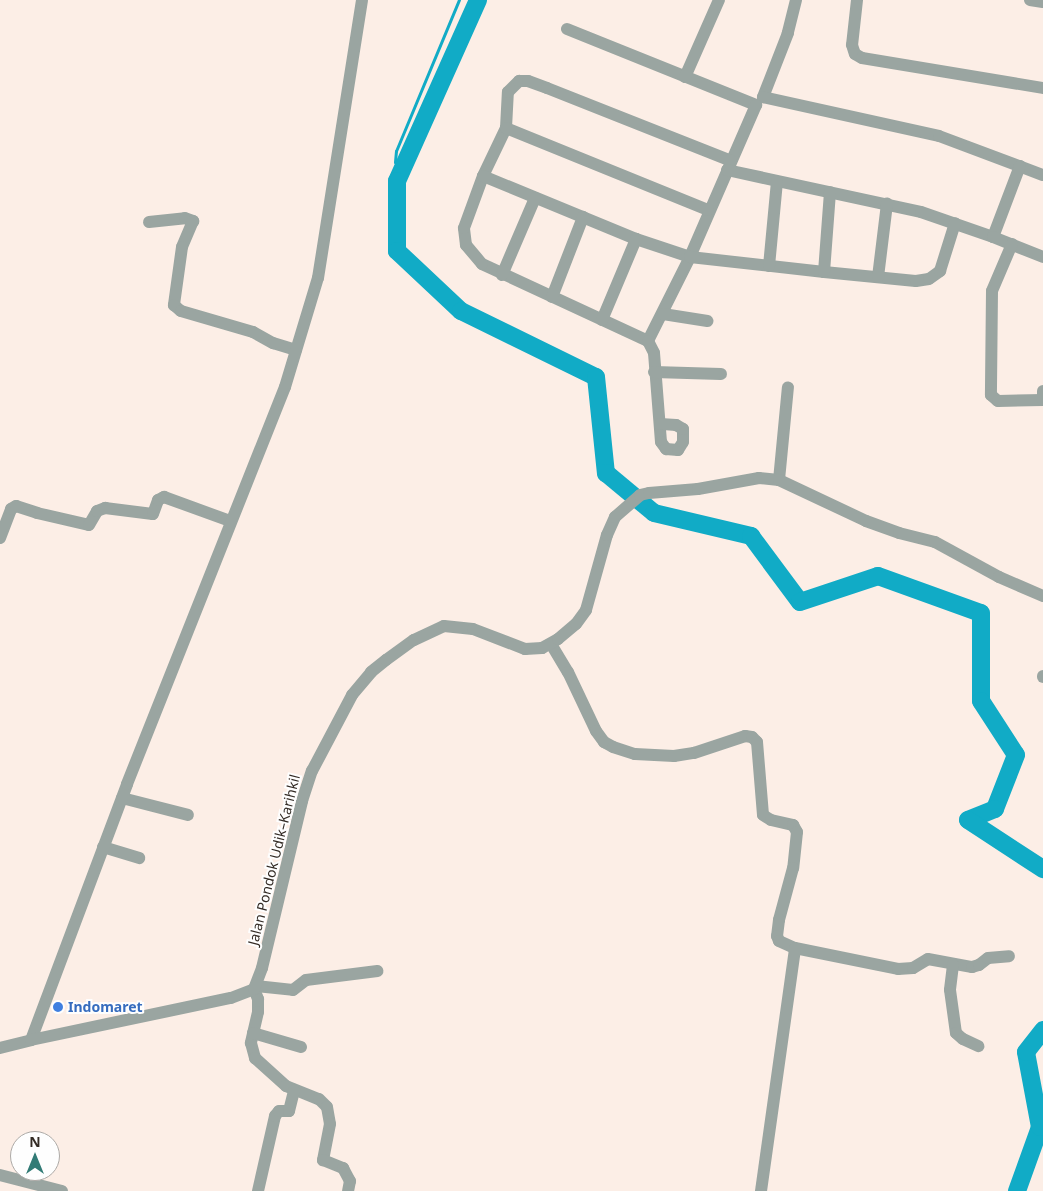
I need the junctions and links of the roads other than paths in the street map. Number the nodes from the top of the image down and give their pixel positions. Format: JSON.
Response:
{"nodes":[{"id":1,"x":362,"y":0,"type":"edge"},
{"id":2,"x":719,"y":0,"type":"edge"},
{"id":3,"x":796,"y":0,"type":"edge"},
{"id":4,"x":857,"y":0,"type":"edge"},
{"id":5,"x":1030,"y":0,"type":"edge"},
{"id":6,"x":1043,"y":2,"type":"edge"},
{"id":7,"x":567,"y":30,"type":"dead end"},
{"id":8,"x":685,"y":77,"type":"junction"},
{"id":9,"x":1043,"y":88,"type":"edge"},
{"id":10,"x":759,"y":101,"type":"junction"},
{"id":11,"x":506,"y":128,"type":"junction"},
{"id":12,"x":729,"y":165,"type":"junction"},
{"id":13,"x":1020,"y":166,"type":"junction"},
{"id":14,"x":1043,"y":175,"type":"edge"},
{"id":15,"x":483,"y":176,"type":"junction"},
{"id":16,"x":777,"y":181,"type":"junction"},
{"id":17,"x":830,"y":192,"type":"junction"},
{"id":18,"x":535,"y":198,"type":"junction"},
{"id":19,"x":887,"y":204,"type":"junction"},
{"id":20,"x":708,"y":210,"type":"junction"},
{"id":21,"x":583,"y":217,"type":"junction"},
{"id":22,"x":149,"y":222,"type":"dead end"},
{"id":23,"x":956,"y":222,"type":"junction"},
{"id":24,"x":993,"y":237,"type":"junction"},
{"id":25,"x":636,"y":239,"type":"junction"},
{"id":26,"x":1012,"y":244,"type":"junction"},
{"id":27,"x":690,"y":257,"type":"junction"},
{"id":28,"x":1043,"y":257,"type":"edge"},
{"id":29,"x":769,"y":266,"type":"junction"},
{"id":30,"x":824,"y":272,"type":"junction"},
{"id":31,"x":502,"y":275,"type":"junction"},
{"id":32,"x":878,"y":277,"type":"junction"},
{"id":33,"x":552,"y":297,"type":"junction"},
{"id":34,"x":663,"y":314,"type":"junction"},
{"id":35,"x":602,"y":320,"type":"junction"},
{"id":36,"x":707,"y":321,"type":"dead end"},
{"id":37,"x":648,"y":341,"type":"junction"},
{"id":38,"x":296,"y":350,"type":"junction"},
{"id":39,"x":654,"y":372,"type":"junction"},
{"id":40,"x":721,"y":374,"type":"dead end"},
{"id":41,"x":788,"y":387,"type":"dead end"},
{"id":42,"x":1043,"y":391,"type":"edge"},
{"id":43,"x":1043,"y":400,"type":"edge"},
{"id":44,"x":660,"y":424,"type":"dead end"},
{"id":45,"x":779,"y":480,"type":"junction"},
{"id":46,"x":230,"y":521,"type":"junction"},
{"id":47,"x":0,"y":538,"type":"edge"},
{"id":48,"x":1043,"y":596,"type":"edge"},
{"id":49,"x":550,"y":644,"type":"junction"},
{"id":50,"x":122,"y":798,"type":"junction"},
{"id":51,"x":188,"y":815,"type":"dead end"},
{"id":52,"x":103,"y":847,"type":"junction"},
{"id":53,"x":140,"y":858,"type":"dead end"},
{"id":54,"x":795,"y":948,"type":"junction"},
{"id":55,"x":1009,"y":956,"type":"dead end"},
{"id":56,"x":953,"y":965,"type":"junction"},
{"id":57,"x":378,"y":971,"type":"dead end"},
{"id":58,"x":255,"y":987,"type":"junction"},
{"id":59,"x":253,"y":1033,"type":"junction"},
{"id":60,"x":31,"y":1040,"type":"junction"},
{"id":61,"x":978,"y":1046,"type":"dead end"},
{"id":62,"x":301,"y":1047,"type":"dead end"},
{"id":63,"x":0,"y":1048,"type":"edge"},
{"id":64,"x":294,"y":1091,"type":"junction"},
{"id":65,"x":0,"y":1175,"type":"edge"},
{"id":66,"x":62,"y":1191,"type":"edge"},
{"id":67,"x":258,"y":1191,"type":"edge"},
{"id":68,"x":348,"y":1191,"type":"edge"},
{"id":69,"x":761,"y":1191,"type":"edge"}],
"edges":[{"from":1,"to":38,"type":"street"},
{"from":2,"to":8,"type":"street"},
{"from":3,"to":10,"type":"street"},
{"from":4,"to":9,"type":"street"},
{"from":5,"to":6,"type":"street"},
{"from":7,"to":8,"type":"street"},
{"from":8,"to":10,"type":"street"},
{"from":10,"to":12,"type":"street"},
{"from":10,"to":13,"type":"street"},
{"from":11,"to":12,"type":"street"},
{"from":11,"to":15,"type":"street"},
{"from":11,"to":20,"type":"street"},
{"from":12,"to":16,"type":"street"},
{"from":12,"to":20,"type":"street"},
{"from":13,"to":14,"type":"street"},
{"from":13,"to":24,"type":"street"},
{"from":15,"to":18,"type":"street"},
{"from":15,"to":31,"type":"street"},
{"from":16,"to":17,"type":"street"},
{"from":16,"to":29,"type":"street"},
{"from":17,"to":19,"type":"street"},
{"from":17,"to":30,"type":"street"},
{"from":18,"to":21,"type":"street"},
{"from":18,"to":31,"type":"street"},
{"from":19,"to":23,"type":"street"},
{"from":19,"to":32,"type":"street"},
{"from":20,"to":27,"type":"street"},
{"from":21,"to":25,"type":"street"},
{"from":21,"to":33,"type":"street"},
{"from":22,"to":38,"type":"street"},
{"from":23,"to":24,"type":"street"},
{"from":23,"to":32,"type":"street"},
{"from":24,"to":26,"type":"street"},
{"from":25,"to":27,"type":"street"},
{"from":25,"to":35,"type":"street"},
{"from":26,"to":28,"type":"street"},
{"from":26,"to":43,"type":"street"},
{"from":27,"to":29,"type":"street"},
{"from":27,"to":34,"type":"street"},
{"from":29,"to":30,"type":"street"},
{"from":30,"to":32,"type":"street"},
{"from":31,"to":33,"type":"street"},
{"from":33,"to":35,"type":"street"},
{"from":34,"to":36,"type":"street"},
{"from":34,"to":37,"type":"street"},
{"from":35,"to":37,"type":"street"},
{"from":37,"to":39,"type":"street"},
{"from":38,"to":46,"type":"street"},
{"from":39,"to":40,"type":"street"},
{"from":39,"to":44,"type":"street"},
{"from":41,"to":45,"type":"street"},
{"from":42,"to":43,"type":"street"},
{"from":45,"to":48,"type":"street","name":"Jalan Pondok Udik–Karihkil"},
{"from":45,"to":49,"type":"street","name":"Jalan Pondok Udik–Karihkil"},
{"from":46,"to":47,"type":"street"},
{"from":46,"to":50,"type":"street"},
{"from":49,"to":54,"type":"street"},
{"from":49,"to":58,"type":"street","name":"Jalan Pondok Udik–Karihkil"},
{"from":50,"to":51,"type":"street"},
{"from":50,"to":52,"type":"street"},
{"from":52,"to":53,"type":"street"},
{"from":52,"to":60,"type":"street"},
{"from":54,"to":56,"type":"street"},
{"from":54,"to":69,"type":"street"},
{"from":55,"to":56,"type":"street"},
{"from":56,"to":61,"type":"street"},
{"from":57,"to":58,"type":"street"},
{"from":58,"to":59,"type":"street"},
{"from":58,"to":60,"type":"street"},
{"from":59,"to":62,"type":"street"},
{"from":59,"to":64,"type":"street"},
{"from":60,"to":63,"type":"street"},
{"from":64,"to":67,"type":"street"},
{"from":64,"to":68,"type":"street"},
{"from":65,"to":66,"type":"street"}]}
